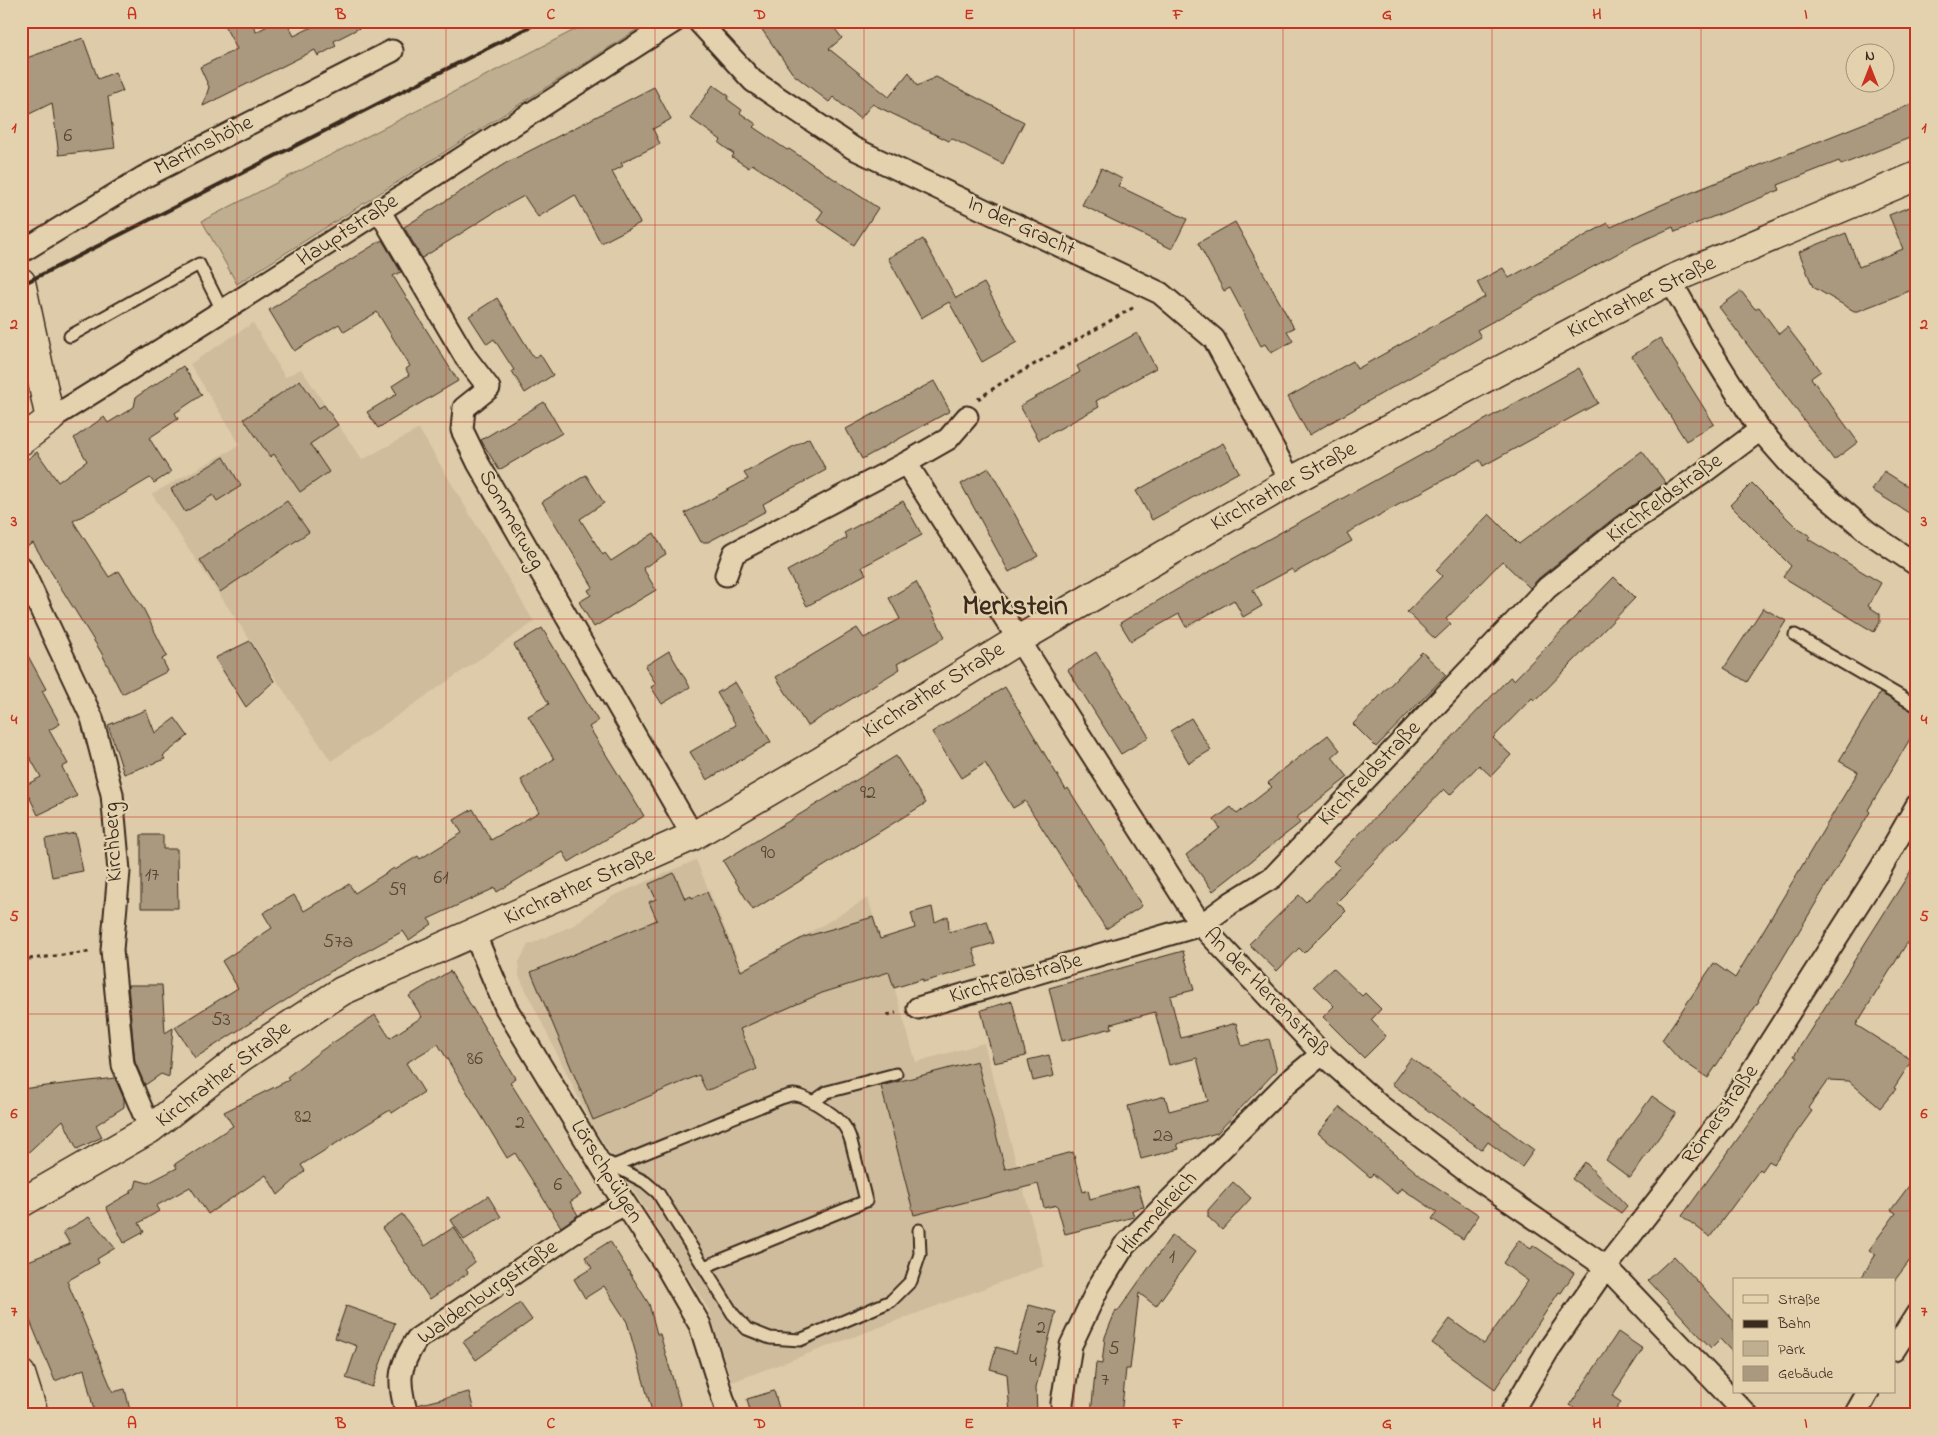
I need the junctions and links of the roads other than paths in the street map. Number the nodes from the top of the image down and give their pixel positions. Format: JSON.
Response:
{"nodes":[{"id":1,"x":675,"y":21,"type":"edge"},
{"id":2,"x":698,"y":21,"type":"edge"},
{"id":3,"x":392,"y":51,"type":"dead end"},
{"id":4,"x":1917,"y":176,"type":"edge"},
{"id":5,"x":379,"y":210,"type":"junction"},
{"id":6,"x":21,"y":252,"type":"edge"},
{"id":7,"x":1670,"y":280,"type":"junction"},
{"id":8,"x":21,"y":282,"type":"edge"},
{"id":9,"x":223,"y":312,"type":"junction"},
{"id":10,"x":70,"y":336,"type":"dead end"},
{"id":11,"x":967,"y":417,"type":"road end"},
{"id":12,"x":50,"y":419,"type":"junction"},
{"id":13,"x":1760,"y":430,"type":"junction"},
{"id":14,"x":21,"y":441,"type":"edge"},
{"id":15,"x":906,"y":463,"type":"junction"},
{"id":16,"x":1292,"y":482,"type":"junction"},
{"id":17,"x":1917,"y":565,"type":"edge"},
{"id":18,"x":21,"y":568,"type":"edge"},
{"id":19,"x":726,"y":575,"type":"dead end"},
{"id":20,"x":1795,"y":635,"type":"dead end"},
{"id":21,"x":1018,"y":640,"type":"junction"},
{"id":22,"x":1917,"y":706,"type":"edge"},
{"id":23,"x":1917,"y":805,"type":"edge"},
{"id":24,"x":694,"y":836,"type":"junction"},
{"id":25,"x":1200,"y":925,"type":"junction"},
{"id":26,"x":474,"y":933,"type":"junction"},
{"id":27,"x":918,"y":1008,"type":"dead end"},
{"id":28,"x":1322,"y":1054,"type":"junction"},
{"id":29,"x":896,"y":1074,"type":"dead end"},
{"id":30,"x":812,"y":1102,"type":"junction"},
{"id":31,"x":150,"y":1129,"type":"junction"},
{"id":32,"x":593,"y":1153,"type":"junction"},
{"id":33,"x":613,"y":1166,"type":"junction"},
{"id":34,"x":21,"y":1203,"type":"edge"},
{"id":35,"x":625,"y":1204,"type":"junction"},
{"id":36,"x":919,"y":1230,"type":"dead end"},
{"id":37,"x":704,"y":1267,"type":"junction"},
{"id":38,"x":1606,"y":1267,"type":"junction"},
{"id":39,"x":1917,"y":1314,"type":"edge"},
{"id":40,"x":1896,"y":1347,"type":"edge"},
{"id":41,"x":21,"y":1374,"type":"edge"},
{"id":42,"x":1867,"y":1394,"type":"edge"},
{"id":43,"x":34,"y":1415,"type":"edge"},
{"id":44,"x":407,"y":1415,"type":"edge"},
{"id":45,"x":728,"y":1415,"type":"edge"},
{"id":46,"x":1063,"y":1415,"type":"edge"},
{"id":47,"x":1510,"y":1415,"type":"edge"},
{"id":48,"x":1747,"y":1415,"type":"edge"},
{"id":49,"x":1855,"y":1415,"type":"edge"}],
"edges":[{"from":1,"to":5,"type":"street","name":"Hauptstraße"},
{"from":2,"to":16,"type":"street","name":"In der Gracht"},
{"from":3,"to":6,"type":"street","name":"Martinshöhe"},
{"from":4,"to":7,"type":"main road","name":"Kirchrather Straße"},
{"from":5,"to":9,"type":"street","name":"Hauptstraße"},
{"from":5,"to":24,"type":"street","name":"Sommerweg"},
{"from":7,"to":13,"type":"street"},
{"from":7,"to":16,"type":"main road","name":"Kirchrather Straße"},
{"from":8,"to":12,"type":"main road"},
{"from":9,"to":10,"type":"lane"},
{"from":9,"to":12,"type":"street","name":"Hauptstraße"},
{"from":11,"to":15,"type":"street"},
{"from":12,"to":14,"type":"main road","name":"Hauptstraße"},
{"from":13,"to":17,"type":"street"},
{"from":13,"to":25,"type":"street","name":"Kirchfeldstraße"},
{"from":15,"to":19,"type":"street"},
{"from":15,"to":21,"type":"street","name":"An der Herrenstraß"},
{"from":16,"to":21,"type":"main road","name":"Kirchrather Straße"},
{"from":18,"to":31,"type":"street","name":"Kirchberg"},
{"from":20,"to":22,"type":"lane"},
{"from":21,"to":24,"type":"main road","name":"Kirchrather Straße"},
{"from":21,"to":25,"type":"street","name":"An der Herrenstraß"},
{"from":23,"to":38,"type":"street","name":"Römerstraße"},
{"from":24,"to":26,"type":"main road","name":"Kirchrather Straße"},
{"from":25,"to":27,"type":"street","name":"Kirchfeldstraße"},
{"from":25,"to":28,"type":"street","name":"An der Herrenstraß"},
{"from":26,"to":31,"type":"main road","name":"Kirchrather Straße"},
{"from":26,"to":32,"type":"street","name":"Lörschpülgen"},
{"from":28,"to":38,"type":"street","name":"An der Herrenstraß"},
{"from":28,"to":46,"type":"street","name":"Himmelreich"},
{"from":29,"to":30,"type":"lane"},
{"from":30,"to":33,"type":"lane"},
{"from":30,"to":37,"type":"lane"},
{"from":31,"to":34,"type":"main road","name":"Kirchrather Straße"},
{"from":32,"to":33,"type":"lane"},
{"from":32,"to":35,"type":"street","name":"Lörschpülgen"},
{"from":33,"to":37,"type":"lane"},
{"from":35,"to":44,"type":"street","name":"Waldenburgstraße"},
{"from":35,"to":45,"type":"street","name":"Lörschpülgen"},
{"from":36,"to":37,"type":"lane"},
{"from":38,"to":47,"type":"street","name":"Römerstraße"},
{"from":38,"to":48,"type":"street","name":"An der Herrenstraß"},
{"from":39,"to":40,"type":"street"},
{"from":41,"to":43,"type":"main road"},
{"from":42,"to":49,"type":"street"}]}
